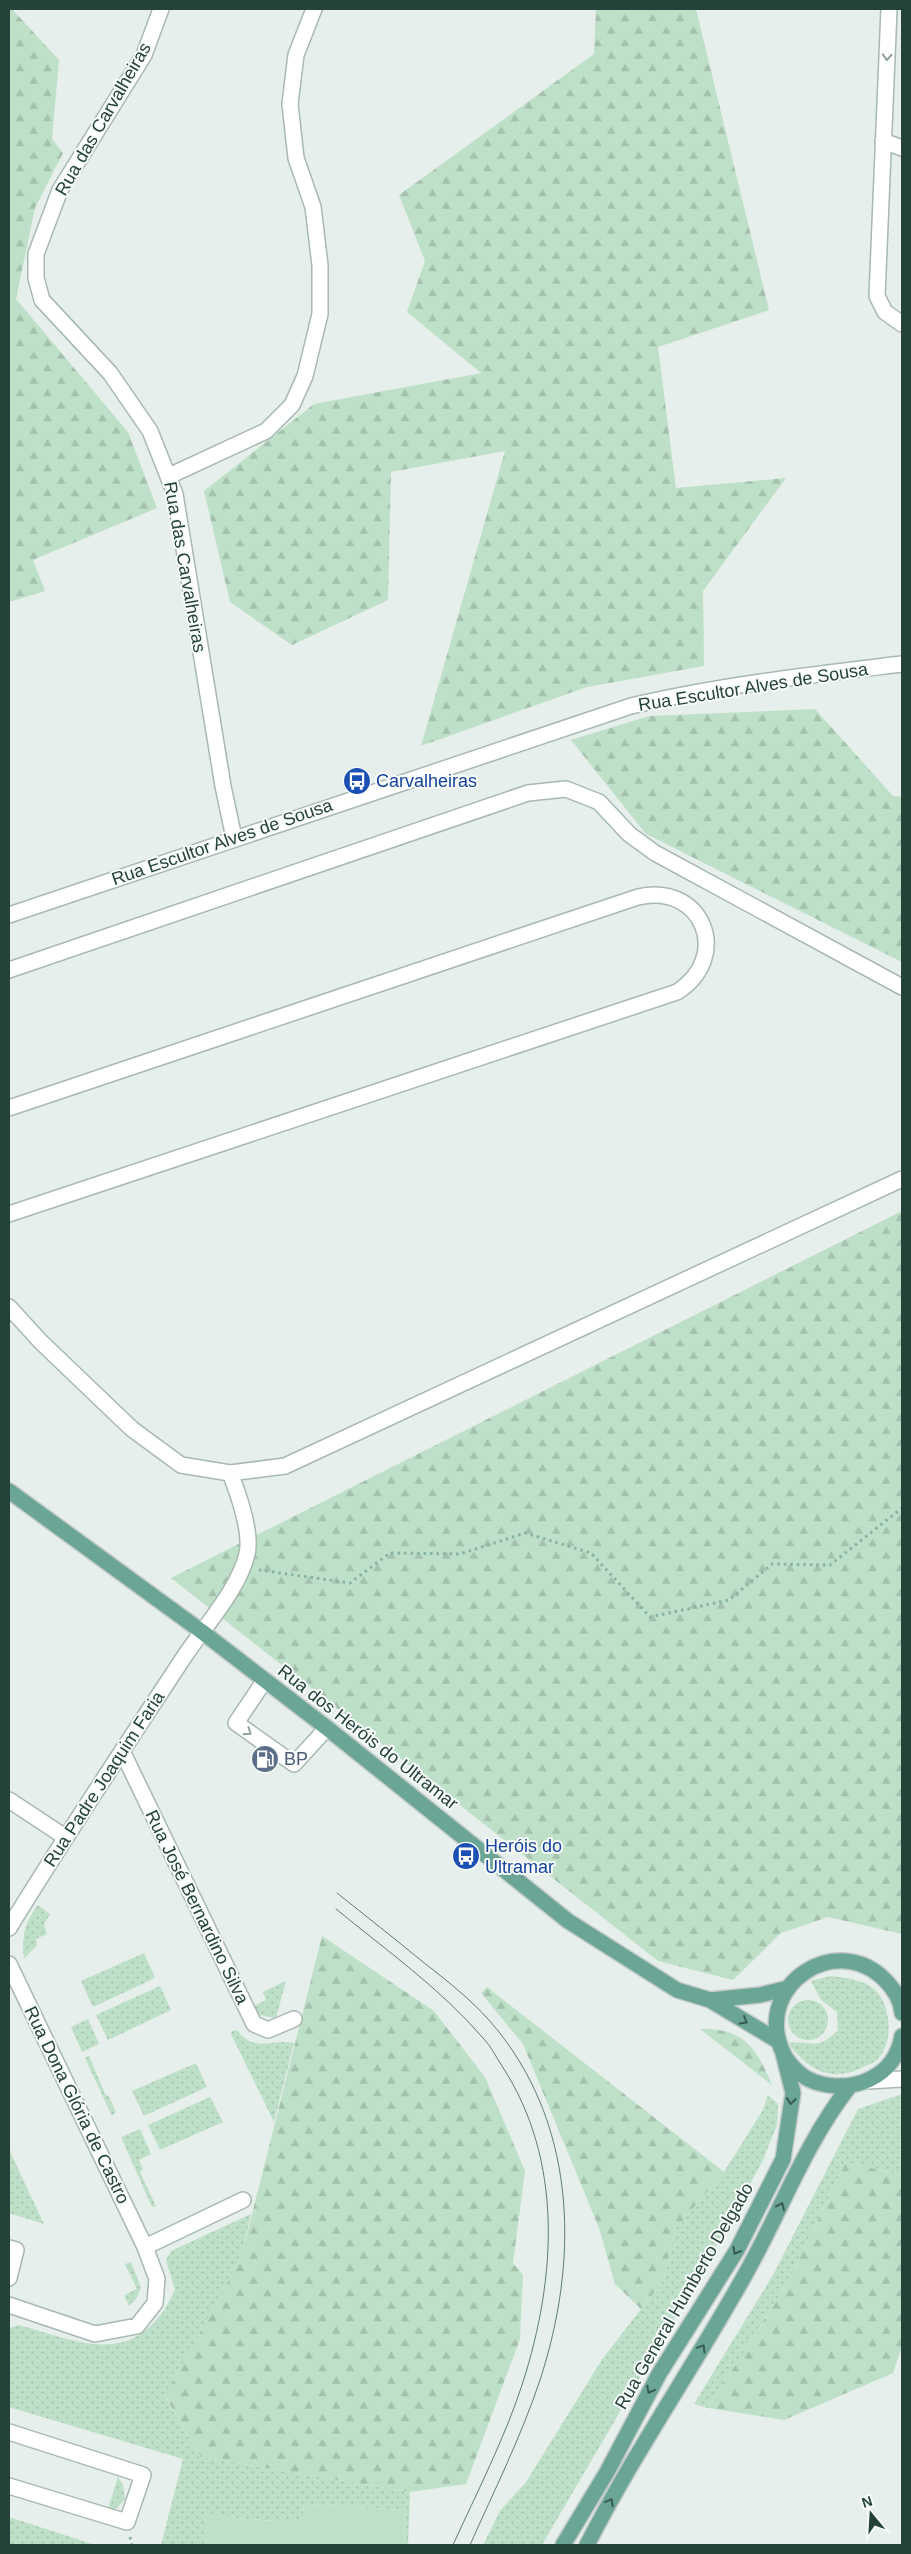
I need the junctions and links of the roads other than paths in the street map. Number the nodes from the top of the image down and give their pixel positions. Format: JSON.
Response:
{"nodes":[{"id":1,"x":161,"y":9,"type":"edge"},
{"id":2,"x":314,"y":9,"type":"edge"},
{"id":3,"x":889,"y":9,"type":"edge"},
{"id":4,"x":883,"y":141,"type":"junction"},
{"id":5,"x":902,"y":148,"type":"edge"},
{"id":6,"x":902,"y":324,"type":"edge"},
{"id":7,"x":169,"y":476,"type":"junction"},
{"id":8,"x":902,"y":664,"type":"edge"},
{"id":9,"x":234,"y":838,"type":"junction"},
{"id":10,"x":9,"y":915,"type":"edge"},
{"id":11,"x":9,"y":970,"type":"edge"},
{"id":12,"x":902,"y":987,"type":"edge"},
{"id":13,"x":9,"y":1108,"type":"edge"},
{"id":14,"x":902,"y":1179,"type":"edge"},
{"id":15,"x":9,"y":1214,"type":"edge"},
{"id":16,"x":9,"y":1307,"type":"edge"},
{"id":17,"x":230,"y":1473,"type":"junction"},
{"id":18,"x":9,"y":1491,"type":"edge"},
{"id":19,"x":201,"y":1631,"type":"junction"},
{"id":20,"x":265,"y":1680,"type":"junction"},
{"id":21,"x":327,"y":1728,"type":"junction"},
{"id":22,"x":122,"y":1751,"type":"junction"},
{"id":23,"x":9,"y":1800,"type":"edge"},
{"id":24,"x":64,"y":1837,"type":"junction"},
{"id":25,"x":9,"y":1928,"type":"edge"},
{"id":26,"x":9,"y":1964,"type":"edge"},
{"id":27,"x":788,"y":1988,"type":"junction"},
{"id":28,"x":710,"y":2000,"type":"junction"},
{"id":29,"x":902,"y":2013,"type":"edge"},
{"id":30,"x":294,"y":2019,"type":"dead end"},
{"id":31,"x":902,"y":2036,"type":"edge"},
{"id":32,"x":781,"y":2047,"type":"junction"},
{"id":33,"x":902,"y":2078,"type":"edge"},
{"id":34,"x":868,"y":2081,"type":"junction"},
{"id":35,"x":849,"y":2087,"type":"junction"},
{"id":36,"x":243,"y":2200,"type":"dead end"},
{"id":37,"x":145,"y":2247,"type":"junction"},
{"id":38,"x":9,"y":2248,"type":"edge"},
{"id":39,"x":9,"y":2278,"type":"edge"},
{"id":40,"x":9,"y":2305,"type":"edge"},
{"id":41,"x":9,"y":2432,"type":"edge"},
{"id":42,"x":9,"y":2486,"type":"edge"},
{"id":43,"x":563,"y":2545,"type":"edge"},
{"id":44,"x":587,"y":2545,"type":"edge"}],
"edges":[{"from":1,"to":7,"type":"street","name":"Rua das Carvalheiras"},
{"from":2,"to":7,"type":"street"},
{"from":3,"to":4,"type":"street","one_way":true},
{"from":4,"to":5,"type":"street"},
{"from":4,"to":6,"type":"street"},
{"from":7,"to":9,"type":"street","name":"Rua das Carvalheiras"},
{"from":8,"to":9,"type":"street","name":"Rua Escultor Alves de Sousa"},
{"from":9,"to":10,"type":"street","name":"Rua Escultor Alves de Sousa"},
{"from":11,"to":12,"type":"street"},
{"from":13,"to":15,"type":"street"},
{"from":14,"to":17,"type":"street"},
{"from":16,"to":17,"type":"street"},
{"from":17,"to":19,"type":"street","name":"Rua Padre Joaquim Faria"},
{"from":18,"to":19,"type":"main road","name":"Rua dos Heróis do Ultramar"},
{"from":19,"to":20,"type":"main road","name":"Rua dos Heróis do Ultramar"},
{"from":19,"to":22,"type":"street","name":"Rua Padre Joaquim Faria"},
{"from":20,"to":21,"type":"main road","name":"Rua dos Heróis do Ultramar"},
{"from":20,"to":21,"type":"street","one_way":true},
{"from":21,"to":28,"type":"main road","name":"Rua dos Heróis do Ultramar"},
{"from":22,"to":24,"type":"street","name":"Rua Padre Joaquim Faria"},
{"from":22,"to":30,"type":"street","name":"Rua José Bernardino Silva"},
{"from":23,"to":24,"type":"street"},
{"from":24,"to":25,"type":"street","name":"Rua Padre Joaquim Faria"},
{"from":26,"to":37,"type":"street","name":"Rua Dona Glória de Castro"},
{"from":27,"to":28,"type":"main road","name":"Rua dos Heróis do Ultramar"},
{"from":27,"to":29,"type":"main road"},
{"from":27,"to":32,"type":"main road","name":"Rua General Humberto Delgado"},
{"from":28,"to":32,"type":"main road","name":"Rua dos Heróis do Ultramar","one_way":true},
{"from":31,"to":34,"type":"main road"},
{"from":32,"to":35,"type":"main road","name":"Rua dos Heróis do Ultramar"},
{"from":32,"to":43,"type":"main road","name":"Rua General Humberto Delgado","one_way":true},
{"from":33,"to":34,"type":"street"},
{"from":34,"to":35,"type":"main road"},
{"from":44,"to":35,"type":"main road","one_way":true},
{"from":36,"to":37,"type":"street"},
{"from":37,"to":40,"type":"street","name":"Rua Dona Glória de Castro"},
{"from":38,"to":39,"type":"street"},
{"from":41,"to":42,"type":"street"}]}
